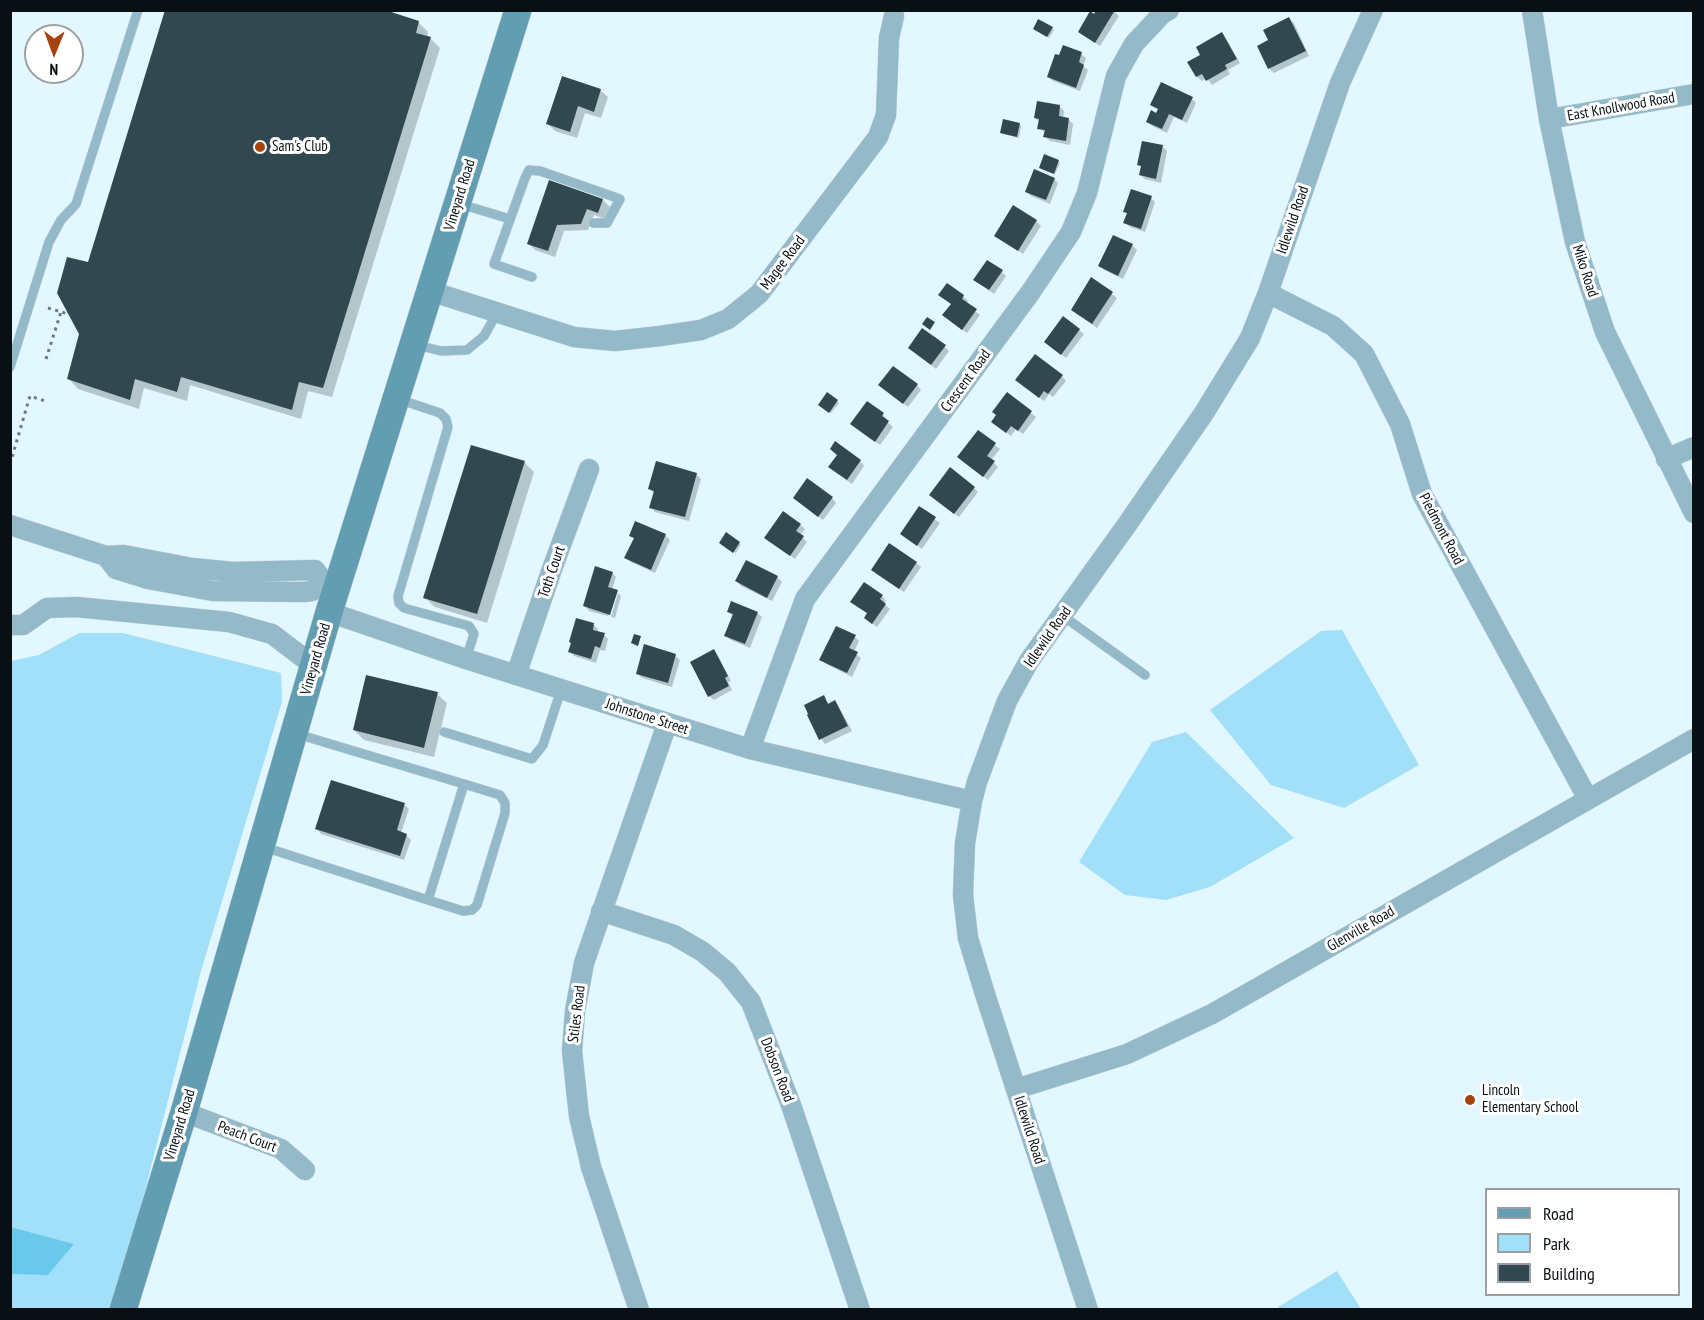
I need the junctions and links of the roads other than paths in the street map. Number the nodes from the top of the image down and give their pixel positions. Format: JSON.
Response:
{"nodes":[{"id":1,"x":138,"y":10,"type":"edge"},
{"id":2,"x":518,"y":10,"type":"edge"},
{"id":3,"x":1169,"y":10,"type":"edge"},
{"id":4,"x":1532,"y":10,"type":"edge"},
{"id":5,"x":1365,"y":13,"type":"edge"},
{"id":6,"x":894,"y":16,"type":"dead end"},
{"id":7,"x":1694,"y":94,"type":"edge"},
{"id":8,"x":1549,"y":119,"type":"junction"},
{"id":9,"x":457,"y":203,"type":"junction"},
{"id":10,"x":510,"y":219,"type":"junction"},
{"id":11,"x":593,"y":223,"type":"dead end"},
{"id":12,"x":532,"y":277,"type":"dead end"},
{"id":13,"x":430,"y":291,"type":"junction"},
{"id":14,"x":1268,"y":293,"type":"junction"},
{"id":15,"x":497,"y":313,"type":"junction"},
{"id":16,"x":413,"y":344,"type":"junction"},
{"id":17,"x":10,"y":367,"type":"edge"},
{"id":18,"x":396,"y":398,"type":"junction"},
{"id":19,"x":1694,"y":447,"type":"edge"},
{"id":20,"x":1666,"y":459,"type":"junction"},
{"id":21,"x":590,"y":469,"type":"dead end"},
{"id":22,"x":1694,"y":513,"type":"edge"},
{"id":23,"x":10,"y":525,"type":"edge"},
{"id":24,"x":331,"y":581,"type":"junction"},
{"id":25,"x":329,"y":612,"type":"junction"},
{"id":26,"x":1063,"y":616,"type":"junction"},
{"id":27,"x":10,"y":625,"type":"edge"},
{"id":28,"x":466,"y":659,"type":"junction"},
{"id":29,"x":314,"y":666,"type":"junction"},
{"id":30,"x":516,"y":675,"type":"junction"},
{"id":31,"x":1145,"y":675,"type":"dead end"},
{"id":32,"x":561,"y":690,"type":"junction"},
{"id":33,"x":667,"y":724,"type":"junction"},
{"id":34,"x":444,"y":732,"type":"dead end"},
{"id":35,"x":295,"y":733,"type":"junction"},
{"id":36,"x":1694,"y":739,"type":"edge"},
{"id":37,"x":750,"y":749,"type":"junction"},
{"id":38,"x":464,"y":784,"type":"junction"},
{"id":39,"x":1588,"y":799,"type":"junction"},
{"id":40,"x":972,"y":801,"type":"junction"},
{"id":41,"x":261,"y":847,"type":"junction"},
{"id":42,"x":428,"y":900,"type":"junction"},
{"id":43,"x":601,"y":911,"type":"junction"},
{"id":44,"x":1016,"y":1089,"type":"junction"},
{"id":45,"x":184,"y":1112,"type":"junction"},
{"id":46,"x":305,"y":1170,"type":"dead end"},
{"id":47,"x":123,"y":1310,"type":"edge"},
{"id":48,"x":639,"y":1310,"type":"edge"},
{"id":49,"x":860,"y":1310,"type":"edge"},
{"id":50,"x":1088,"y":1310,"type":"edge"}],
"edges":[{"from":1,"to":17,"type":"lane"},
{"from":2,"to":9,"type":"street","name":"Vineyard Road"},
{"from":3,"to":37,"type":"street","name":"Crescent Road"},
{"from":4,"to":8,"type":"street","name":"Miko Road"},
{"from":5,"to":14,"type":"street","name":"Idlewild Road"},
{"from":6,"to":15,"type":"street","name":"Magee Road"},
{"from":7,"to":8,"type":"street","name":"East Knollwood Road"},
{"from":8,"to":20,"type":"street","name":"Miko Road"},
{"from":9,"to":10,"type":"lane"},
{"from":9,"to":13,"type":"street","name":"Vineyard Road"},
{"from":10,"to":11,"type":"lane"},
{"from":10,"to":12,"type":"lane"},
{"from":13,"to":15,"type":"street","name":"Magee Road"},
{"from":13,"to":16,"type":"street","name":"Vineyard Road"},
{"from":14,"to":26,"type":"street","name":"Idlewild Road"},
{"from":14,"to":39,"type":"street","name":"Piedmont Road"},
{"from":15,"to":16,"type":"lane"},
{"from":16,"to":18,"type":"street","name":"Vineyard Road"},
{"from":18,"to":24,"type":"street","name":"Vineyard Road"},
{"from":18,"to":28,"type":"lane"},
{"from":19,"to":20,"type":"street"},
{"from":20,"to":22,"type":"street","name":"Miko Road"},
{"from":21,"to":30,"type":"street","name":"Toth Court"},
{"from":23,"to":24,"type":"street"},
{"from":24,"to":25,"type":"street","name":"Vineyard Road"},
{"from":25,"to":28,"type":"street","name":"Johnstone Street"},
{"from":25,"to":29,"type":"street","name":"Vineyard Road"},
{"from":26,"to":31,"type":"lane"},
{"from":26,"to":40,"type":"street","name":"Idlewild Road"},
{"from":27,"to":29,"type":"street"},
{"from":28,"to":30,"type":"street","name":"Johnstone Street"},
{"from":29,"to":35,"type":"street","name":"Vineyard Road"},
{"from":30,"to":32,"type":"street","name":"Johnstone Street"},
{"from":32,"to":33,"type":"street","name":"Johnstone Street"},
{"from":32,"to":34,"type":"lane"},
{"from":33,"to":37,"type":"street","name":"Johnstone Street"},
{"from":33,"to":43,"type":"street","name":"Stiles Road"},
{"from":35,"to":38,"type":"lane"},
{"from":35,"to":41,"type":"street","name":"Vineyard Road"},
{"from":36,"to":39,"type":"street","name":"Glenville Road"},
{"from":37,"to":40,"type":"street","name":"Johnstone Street"},
{"from":38,"to":42,"type":"lane"},
{"from":38,"to":42,"type":"lane"},
{"from":39,"to":44,"type":"street","name":"Glenville Road"},
{"from":40,"to":44,"type":"street","name":"Idlewild Road"},
{"from":41,"to":42,"type":"lane"},
{"from":41,"to":45,"type":"street","name":"Vineyard Road"},
{"from":43,"to":48,"type":"street","name":"Stiles Road"},
{"from":43,"to":49,"type":"street","name":"Dobson Road"},
{"from":44,"to":50,"type":"street","name":"Idlewild Road"},
{"from":45,"to":46,"type":"street","name":"Peach Court"},
{"from":45,"to":47,"type":"street","name":"Vineyard Road"}]}
